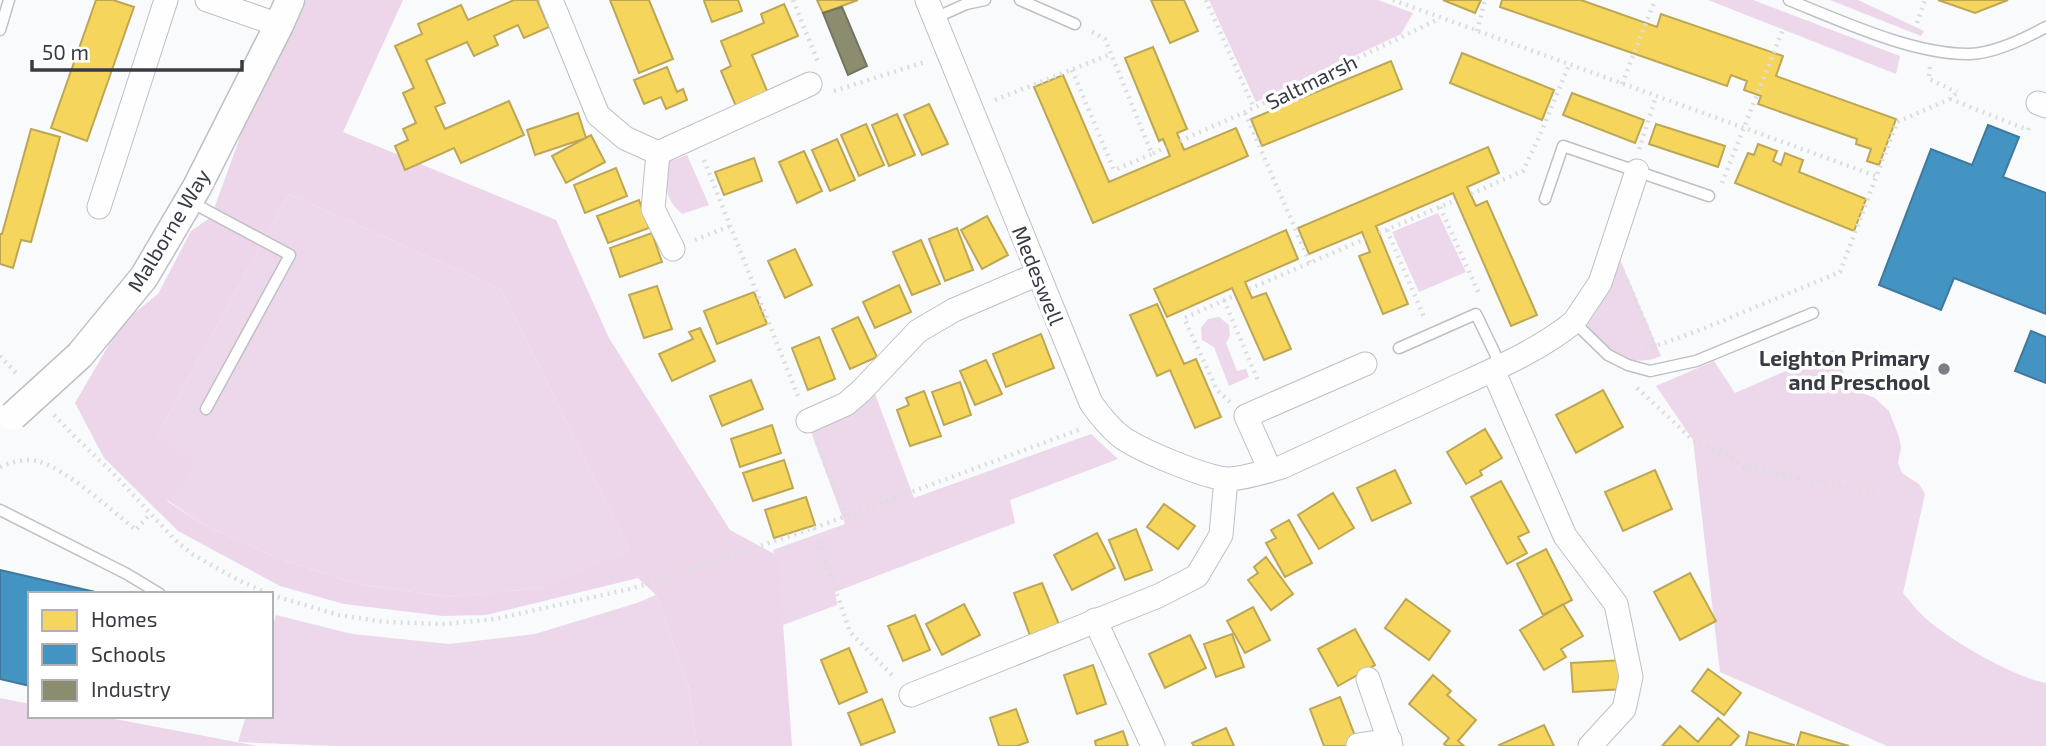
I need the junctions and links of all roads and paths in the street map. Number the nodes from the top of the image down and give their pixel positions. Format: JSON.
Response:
{"nodes":[{"id":1,"x":9,"y":0,"type":"edge"},
{"id":2,"x":166,"y":0,"type":"edge"},
{"id":3,"x":207,"y":0,"type":"edge"},
{"id":4,"x":551,"y":0,"type":"edge"},
{"id":5,"x":793,"y":0,"type":"edge"},
{"id":6,"x":985,"y":0,"type":"edge"},
{"id":7,"x":1020,"y":0,"type":"edge"},
{"id":8,"x":1206,"y":0,"type":"edge"},
{"id":9,"x":1393,"y":0,"type":"edge"},
{"id":10,"x":1485,"y":0,"type":"edge"},
{"id":11,"x":1655,"y":0,"type":"edge"},
{"id":12,"x":1925,"y":0,"type":"edge"},
{"id":13,"x":1791,"y":1,"type":"edge"},
{"id":14,"x":931,"y":9,"type":"edge"},
{"id":15,"x":285,"y":13,"type":"edge"},
{"id":16,"x":1440,"y":19,"type":"junction"},
{"id":17,"x":1917,"y":23,"type":"dead end"},
{"id":18,"x":1075,"y":24,"type":"joint"},
{"id":19,"x":2046,"y":27,"type":"edge"},
{"id":20,"x":0,"y":30,"type":"edge"},
{"id":21,"x":1477,"y":31,"type":"junction"},
{"id":22,"x":950,"y":54,"type":"junction"},
{"id":23,"x":1111,"y":54,"type":"junction"},
{"id":24,"x":1569,"y":65,"type":"junction"},
{"id":25,"x":1072,"y":70,"type":"junction"},
{"id":26,"x":810,"y":84,"type":"junction"},
{"id":27,"x":1622,"y":84,"type":"junction"},
{"id":28,"x":1958,"y":92,"type":"dead end"},
{"id":29,"x":1656,"y":97,"type":"junction"},
{"id":30,"x":1950,"y":99,"type":"junction"},
{"id":31,"x":2042,"y":105,"type":"edge"},
{"id":32,"x":1254,"y":108,"type":"junction"},
{"id":33,"x":971,"y":110,"type":"junction"},
{"id":34,"x":1245,"y":113,"type":"junction"},
{"id":35,"x":1743,"y":128,"type":"junction"},
{"id":36,"x":695,"y":137,"type":"junction"},
{"id":37,"x":1180,"y":141,"type":"dead end"},
{"id":38,"x":1166,"y":147,"type":"dead end"},
{"id":39,"x":658,"y":153,"type":"junction"},
{"id":40,"x":1152,"y":153,"type":"junction"},
{"id":41,"x":1634,"y":171,"type":"junction"},
{"id":42,"x":1876,"y":176,"type":"junction"},
{"id":43,"x":1471,"y":194,"type":"dead end"},
{"id":44,"x":1709,"y":196,"type":"joint"},
{"id":45,"x":1545,"y":199,"type":"dead end"},
{"id":46,"x":1456,"y":200,"type":"dead end"},
{"id":47,"x":189,"y":201,"type":"junction"},
{"id":48,"x":99,"y":207,"type":"dead end"},
{"id":49,"x":1440,"y":207,"type":"junction"},
{"id":50,"x":730,"y":226,"type":"junction"},
{"id":51,"x":1387,"y":230,"type":"junction"},
{"id":52,"x":1379,"y":233,"type":"dead end"},
{"id":53,"x":1365,"y":239,"type":"dead end"},
{"id":54,"x":1612,"y":247,"type":"junction"},
{"id":55,"x":673,"y":249,"type":"joint"},
{"id":56,"x":1310,"y":263,"type":"junction"},
{"id":57,"x":1038,"y":274,"type":"junction"},
{"id":58,"x":1249,"y":289,"type":"dead end"},
{"id":59,"x":1236,"y":295,"type":"dead end"},
{"id":60,"x":1224,"y":300,"type":"junction"},
{"id":61,"x":1813,"y":313,"type":"dead end"},
{"id":62,"x":1571,"y":324,"type":"junction"},
{"id":63,"x":1484,"y":330,"type":"junction"},
{"id":64,"x":1431,"y":334,"type":"junction"},
{"id":65,"x":1655,"y":346,"type":"junction"},
{"id":66,"x":1399,"y":348,"type":"dead end"},
{"id":67,"x":0,"y":355,"type":"edge"},
{"id":68,"x":1623,"y":363,"type":"junction"},
{"id":69,"x":1364,"y":364,"type":"dead end"},
{"id":70,"x":1497,"y":368,"type":"junction"},
{"id":71,"x":19,"y":376,"type":"dead end"},
{"id":72,"x":1636,"y":388,"type":"dead end"},
{"id":73,"x":47,"y":407,"type":"dead end"},
{"id":74,"x":1269,"y":407,"type":"junction"},
{"id":75,"x":206,"y":409,"type":"dead end"},
{"id":76,"x":1246,"y":416,"type":"junction"},
{"id":77,"x":7,"y":420,"type":"edge"},
{"id":78,"x":808,"y":421,"type":"junction"},
{"id":79,"x":1105,"y":421,"type":"junction"},
{"id":80,"x":0,"y":467,"type":"edge"},
{"id":81,"x":1270,"y":470,"type":"junction"},
{"id":82,"x":1226,"y":479,"type":"junction"},
{"id":83,"x":1877,"y":492,"type":"dead end"},
{"id":84,"x":0,"y":510,"type":"edge"},
{"id":85,"x":150,"y":514,"type":"junction"},
{"id":86,"x":846,"y":517,"type":"junction"},
{"id":87,"x":814,"y":528,"type":"junction"},
{"id":88,"x":156,"y":592,"type":"edge"},
{"id":89,"x":265,"y":592,"type":"edge"},
{"id":90,"x":273,"y":595,"type":"edge"},
{"id":91,"x":1095,"y":620,"type":"junction"},
{"id":92,"x":1368,"y":679,"type":"dead end"},
{"id":93,"x":911,"y":695,"type":"joint"},
{"id":94,"x":1391,"y":743,"type":"edge"},
{"id":95,"x":1357,"y":745,"type":"edge"},
{"id":96,"x":1153,"y":746,"type":"edge"},
{"id":97,"x":1590,"y":746,"type":"edge"}],
"edges":[{"from":1,"to":20,"type":"lane"},
{"from":2,"to":48,"type":"street"},
{"from":3,"to":15,"type":"street"},
{"from":4,"to":39,"type":"street"},
{"from":5,"to":26,"type":"path"},
{"from":6,"to":14,"type":"lane"},
{"from":7,"to":18,"type":"lane"},
{"from":8,"to":32,"type":"path"},
{"from":9,"to":16,"type":"path"},
{"from":10,"to":21,"type":"path"},
{"from":11,"to":27,"type":"path"},
{"from":12,"to":17,"type":"path"},
{"from":13,"to":19,"type":"lane"},
{"from":13,"to":35,"type":"path"},
{"from":14,"to":22,"type":"street","name":"Medeswell"},
{"from":15,"to":47,"type":"street","name":"Malborne Way"},
{"from":16,"to":21,"type":"path"},
{"from":16,"to":32,"type":"path","name":"Saltmarsh"},
{"from":18,"to":23,"type":"path"},
{"from":21,"to":24,"type":"path"},
{"from":22,"to":26,"type":"path"},
{"from":22,"to":33,"type":"street","name":"Medeswell"},
{"from":23,"to":25,"type":"path"},
{"from":23,"to":40,"type":"path"},
{"from":24,"to":27,"type":"path"},
{"from":24,"to":43,"type":"path"},
{"from":25,"to":33,"type":"path"},
{"from":25,"to":40,"type":"path"},
{"from":26,"to":36,"type":"street"},
{"from":27,"to":29,"type":"path"},
{"from":28,"to":30,"type":"path"},
{"from":29,"to":35,"type":"path"},
{"from":29,"to":41,"type":"path"},
{"from":30,"to":31,"type":"path"},
{"from":30,"to":42,"type":"path"},
{"from":32,"to":34,"type":"path","name":"Saltmarsh"},
{"from":33,"to":57,"type":"street","name":"Medeswell"},
{"from":34,"to":37,"type":"path","name":"Saltmarsh"},
{"from":34,"to":56,"type":"path"},
{"from":35,"to":42,"type":"path"},
{"from":35,"to":44,"type":"path"},
{"from":36,"to":39,"type":"street"},
{"from":36,"to":50,"type":"path"},
{"from":38,"to":40,"type":"path"},
{"from":39,"to":55,"type":"street"},
{"from":41,"to":44,"type":"lane"},
{"from":41,"to":45,"type":"lane"},
{"from":41,"to":54,"type":"street"},
{"from":42,"to":65,"type":"path"},
{"from":46,"to":49,"type":"path"},
{"from":47,"to":75,"type":"lane"},
{"from":47,"to":77,"type":"street","name":"Malborne Way","bridge":true},
{"from":49,"to":51,"type":"path"},
{"from":49,"to":63,"type":"path"},
{"from":50,"to":55,"type":"path"},
{"from":50,"to":78,"type":"path"},
{"from":51,"to":52,"type":"path"},
{"from":51,"to":64,"type":"path"},
{"from":53,"to":56,"type":"path"},
{"from":54,"to":62,"type":"street"},
{"from":54,"to":65,"type":"path"},
{"from":56,"to":58,"type":"path"},
{"from":57,"to":78,"type":"street"},
{"from":57,"to":79,"type":"street","name":"Medeswell"},
{"from":59,"to":60,"type":"path"},
{"from":60,"to":74,"type":"path"},
{"from":60,"to":76,"type":"path"},
{"from":61,"to":68,"type":"lane"},
{"from":62,"to":68,"type":"lane"},
{"from":62,"to":70,"type":"street","name":"Medeswell"},
{"from":63,"to":64,"type":"lane"},
{"from":63,"to":70,"type":"lane"},
{"from":64,"to":66,"type":"lane"},
{"from":65,"to":68,"type":"path"},
{"from":67,"to":71,"type":"path"},
{"from":69,"to":74,"type":"street"},
{"from":70,"to":81,"type":"street","name":"Medeswell"},
{"from":70,"to":97,"type":"street"},
{"from":72,"to":83,"type":"path"},
{"from":73,"to":85,"type":"path"},
{"from":74,"to":76,"type":"street"},
{"from":76,"to":81,"type":"street"},
{"from":78,"to":86,"type":"path"},
{"from":79,"to":82,"type":"street","name":"Medeswell"},
{"from":79,"to":86,"type":"path"},
{"from":80,"to":85,"type":"path"},
{"from":81,"to":82,"type":"street","name":"Medeswell"},
{"from":82,"to":91,"type":"street"},
{"from":84,"to":88,"type":"lane"},
{"from":85,"to":89,"type":"path"},
{"from":86,"to":87,"type":"path"},
{"from":87,"to":90,"type":"path"},
{"from":87,"to":93,"type":"path"},
{"from":91,"to":93,"type":"street"},
{"from":91,"to":96,"type":"street"},
{"from":92,"to":94,"type":"street"},
{"from":94,"to":95,"type":"street"}]}
